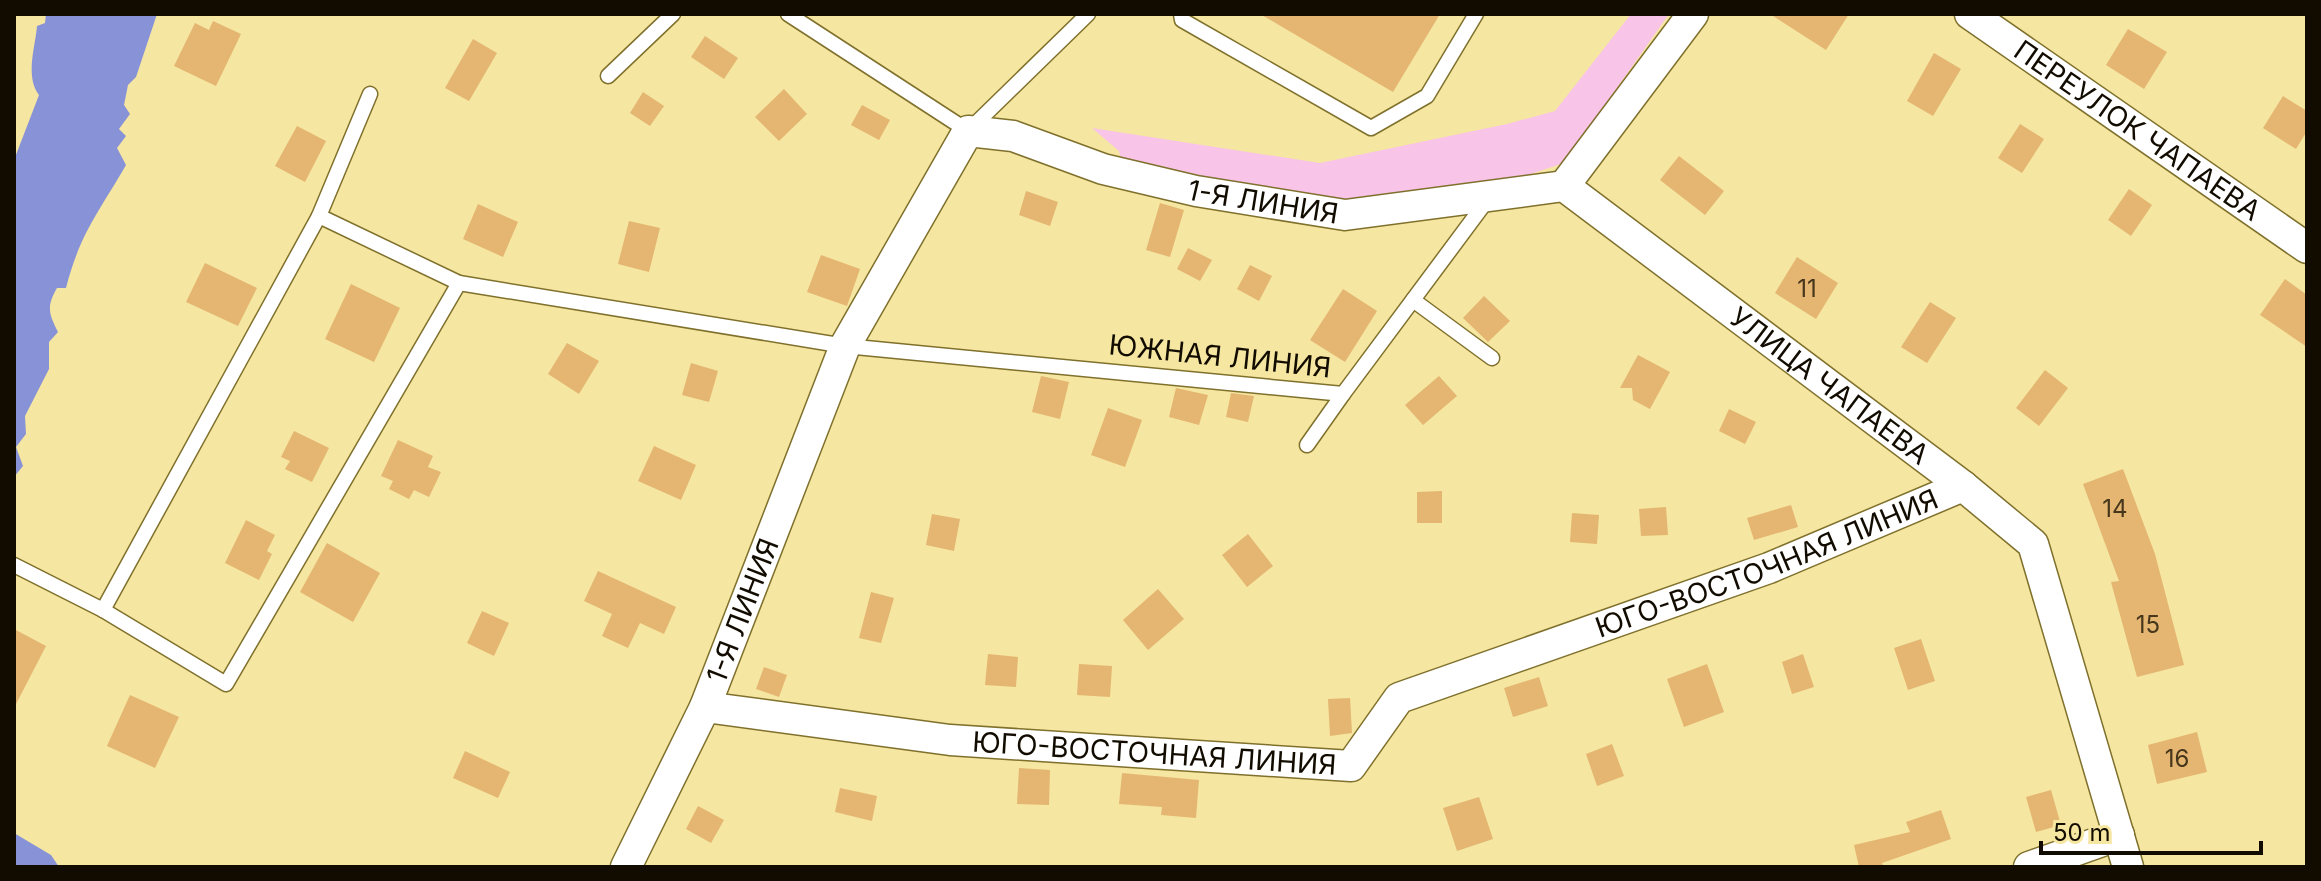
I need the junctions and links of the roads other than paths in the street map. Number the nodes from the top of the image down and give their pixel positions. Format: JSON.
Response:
{"nodes":[{"id":1,"x":673,"y":14,"type":"edge"},
{"id":2,"x":788,"y":14,"type":"edge"},
{"id":3,"x":1088,"y":14,"type":"edge"},
{"id":4,"x":1181,"y":14,"type":"edge"},
{"id":5,"x":1476,"y":14,"type":"edge"},
{"id":6,"x":1693,"y":14,"type":"edge"},
{"id":7,"x":1970,"y":14,"type":"edge"},
{"id":8,"x":608,"y":76,"type":"dead end"},
{"id":9,"x":370,"y":94,"type":"dead end"},
{"id":10,"x":968,"y":131,"type":"junction"},
{"id":11,"x":1564,"y":186,"type":"junction"},
{"id":12,"x":1491,"y":195,"type":"junction"},
{"id":13,"x":319,"y":216,"type":"junction"},
{"id":14,"x":2307,"y":248,"type":"edge"},
{"id":15,"x":459,"y":283,"type":"junction"},
{"id":16,"x":1413,"y":300,"type":"junction"},
{"id":17,"x":845,"y":346,"type":"junction"},
{"id":18,"x":1492,"y":358,"type":"dead end"},
{"id":19,"x":1343,"y":394,"type":"junction"},
{"id":20,"x":1307,"y":445,"type":"dead end"},
{"id":21,"x":1963,"y":486,"type":"junction"},
{"id":22,"x":14,"y":565,"type":"edge"},
{"id":23,"x":103,"y":610,"type":"junction"},
{"id":24,"x":705,"y":707,"type":"junction"},
{"id":25,"x":2119,"y":835,"type":"junction"},
{"id":26,"x":626,"y":867,"type":"edge"},
{"id":27,"x":2029,"y":867,"type":"edge"},
{"id":28,"x":2128,"y":867,"type":"edge"}],
"edges":[{"from":1,"to":8,"type":"lane"},
{"from":2,"to":10,"type":"lane"},
{"from":3,"to":10,"type":"lane","name":"1-Я ЛИНИЯ"},
{"from":4,"to":5,"type":"lane"},
{"from":6,"to":11,"type":"street"},
{"from":7,"to":14,"type":"street","name":"ПЕРЕУЛОК ЧАПАЕВА"},
{"from":9,"to":13,"type":"lane"},
{"from":10,"to":12,"type":"street","name":"1-Я ЛИНИЯ"},
{"from":10,"to":17,"type":"street","name":"1-Я ЛИНИЯ"},
{"from":11,"to":12,"type":"street","name":"1-Я ЛИНИЯ"},
{"from":11,"to":21,"type":"street","name":"УЛИЦА ЧАПАЕВА"},
{"from":12,"to":16,"type":"lane","name":"ЮЖНАЯ ЛИНИЯ"},
{"from":13,"to":15,"type":"lane"},
{"from":13,"to":23,"type":"lane"},
{"from":15,"to":17,"type":"lane"},
{"from":15,"to":23,"type":"lane"},
{"from":16,"to":18,"type":"lane"},
{"from":16,"to":19,"type":"lane","name":"ЮЖНАЯ ЛИНИЯ"},
{"from":17,"to":19,"type":"lane","name":"ЮЖНАЯ ЛИНИЯ"},
{"from":17,"to":24,"type":"street","name":"1-Я ЛИНИЯ"},
{"from":19,"to":20,"type":"lane"},
{"from":21,"to":24,"type":"street","name":"ЮГО-ВОСТОЧНАЯ ЛИНИЯ"},
{"from":21,"to":25,"type":"street","name":"УЛИЦА ЧАПАЕВА"},
{"from":22,"to":23,"type":"lane"},
{"from":24,"to":26,"type":"street","name":"1-Я ЛИНИЯ"},
{"from":25,"to":27,"type":"street"},
{"from":25,"to":28,"type":"street","name":"УЛИЦА ЧАПАЕВА"}]}
